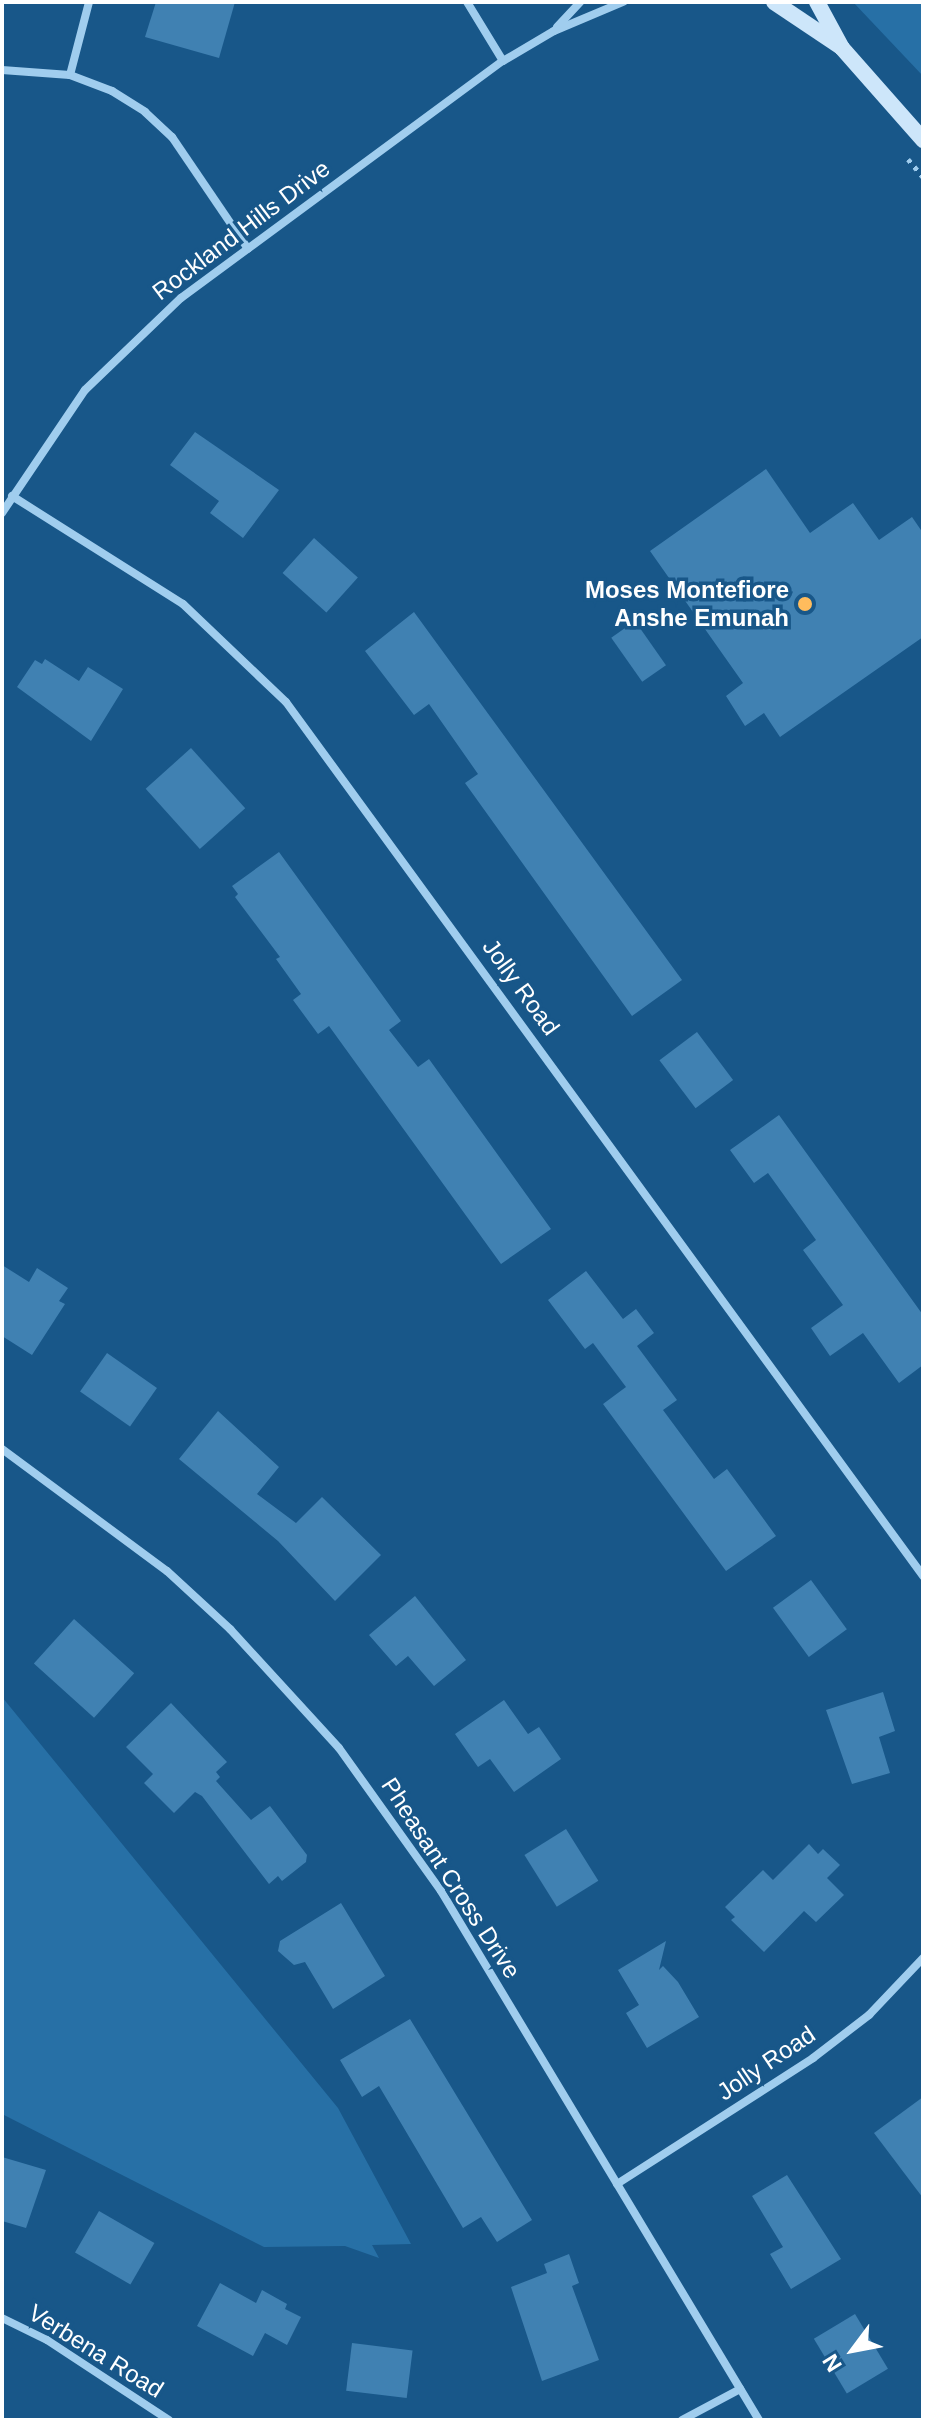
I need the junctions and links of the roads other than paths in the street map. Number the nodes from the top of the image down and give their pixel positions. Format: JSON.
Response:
{"nodes":[{"id":1,"x":89,"y":2,"type":"edge"},
{"id":2,"x":467,"y":2,"type":"edge"},
{"id":3,"x":580,"y":2,"type":"edge"},
{"id":4,"x":623,"y":2,"type":"edge"},
{"id":5,"x":774,"y":2,"type":"edge"},
{"id":6,"x":817,"y":2,"type":"edge"},
{"id":7,"x":554,"y":31,"type":"junction"},
{"id":8,"x":842,"y":48,"type":"junction"},
{"id":9,"x":503,"y":61,"type":"junction"},
{"id":10,"x":2,"y":70,"type":"edge"},
{"id":11,"x":70,"y":75,"type":"junction"},
{"id":12,"x":923,"y":140,"type":"edge"},
{"id":13,"x":248,"y":249,"type":"junction"},
{"id":14,"x":12,"y":496,"type":"junction"},
{"id":15,"x":2,"y":513,"type":"edge"},
{"id":16,"x":2,"y":1449,"type":"edge"},
{"id":17,"x":923,"y":1576,"type":"edge"},
{"id":18,"x":923,"y":1958,"type":"edge"},
{"id":19,"x":617,"y":2184,"type":"junction"},
{"id":20,"x":2,"y":2318,"type":"edge"},
{"id":21,"x":740,"y":2389,"type":"junction"},
{"id":22,"x":169,"y":2420,"type":"edge"},
{"id":23,"x":682,"y":2420,"type":"edge"},
{"id":24,"x":759,"y":2420,"type":"edge"}],
"edges":[{"from":1,"to":11,"type":"street"},
{"from":2,"to":9,"type":"street"},
{"from":3,"to":7,"type":"street","name":"Rockland Hills Drive"},
{"from":4,"to":7,"type":"street","name":"Rockland Hills Drive"},
{"from":5,"to":8,"type":"street"},
{"from":6,"to":8,"type":"street"},
{"from":7,"to":9,"type":"street","name":"Rockland Hills Drive"},
{"from":8,"to":12,"type":"street"},
{"from":9,"to":13,"type":"street","name":"Rockland Hills Drive"},
{"from":10,"to":11,"type":"street"},
{"from":11,"to":13,"type":"street"},
{"from":13,"to":14,"type":"street","name":"Rockland Hills Drive"},
{"from":14,"to":15,"type":"street","name":"Rockland Hills Drive"},
{"from":14,"to":17,"type":"street","name":"Jolly Road"},
{"from":16,"to":19,"type":"street","name":"Pheasant Cross Drive"},
{"from":18,"to":19,"type":"street","name":"Jolly Road"},
{"from":19,"to":21,"type":"street","name":"Pheasant Cross Drive"},
{"from":20,"to":22,"type":"street","name":"Verbena Road"},
{"from":21,"to":23,"type":"street"},
{"from":21,"to":24,"type":"street","name":"Pheasant Cross Drive"}]}
